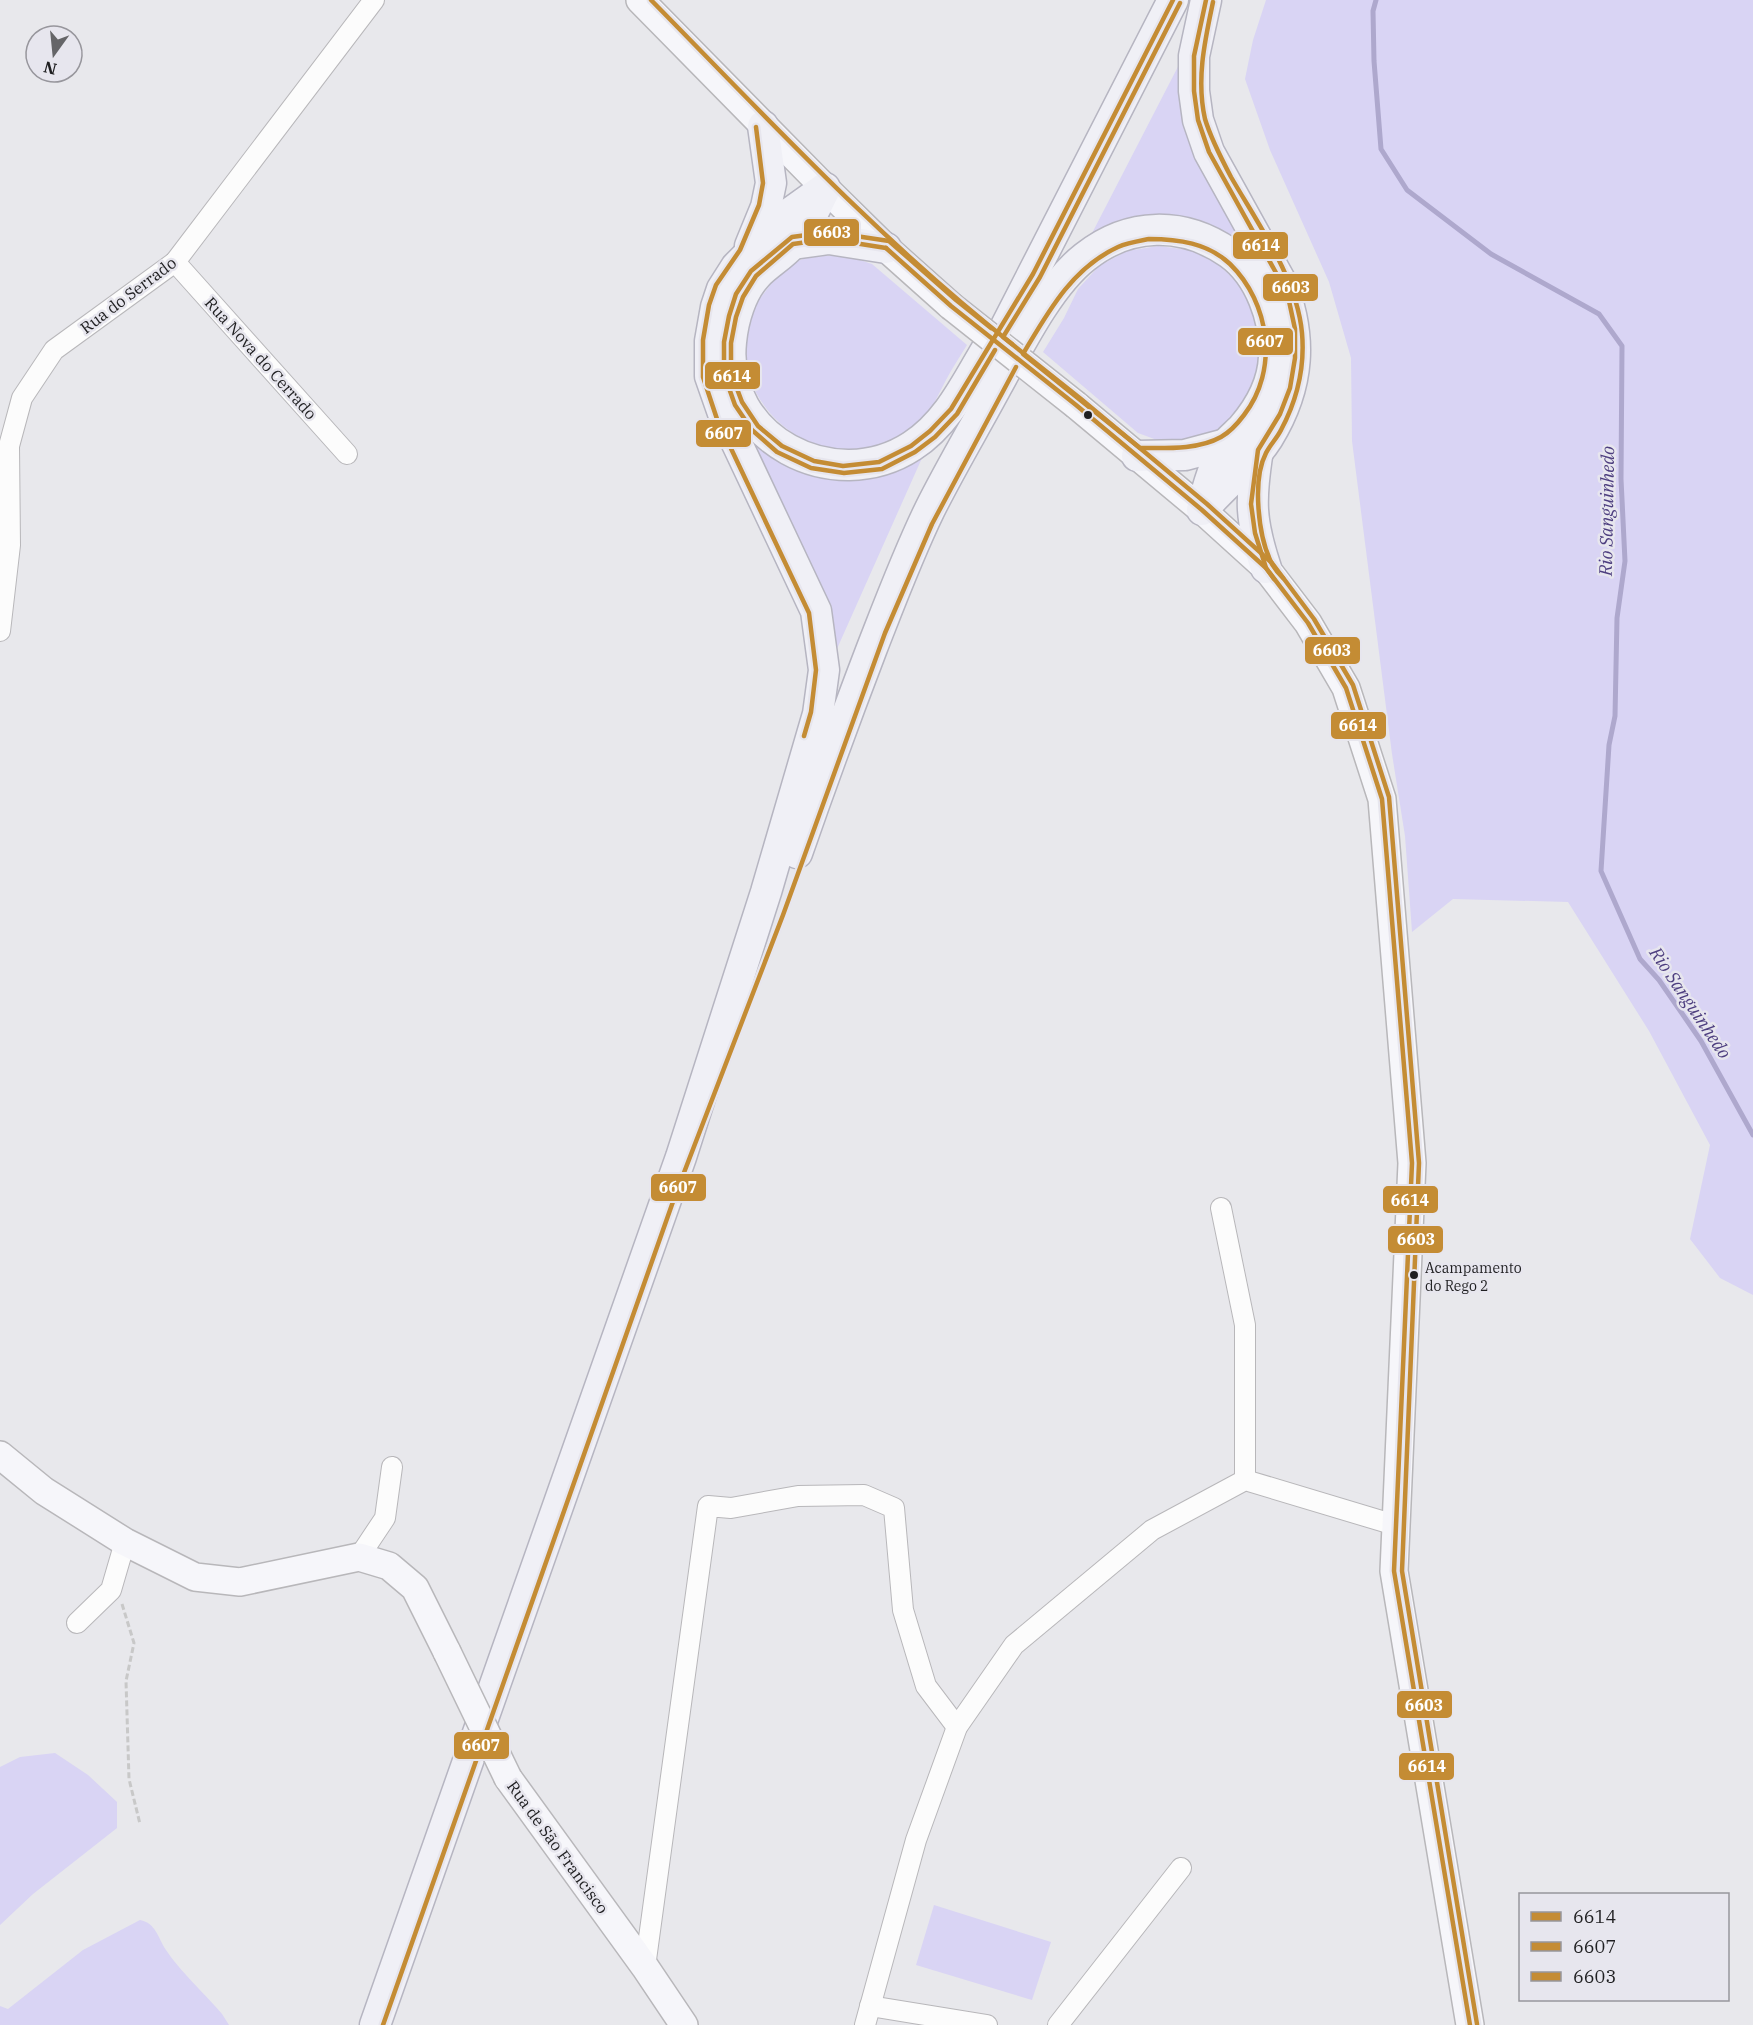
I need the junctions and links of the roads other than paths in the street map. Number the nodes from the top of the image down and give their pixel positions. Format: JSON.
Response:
{"nodes":[{"id":1,"x":374,"y":0,"type":"edge"},
{"id":2,"x":1173,"y":0,"type":"edge"},
{"id":3,"x":1192,"y":0,"type":"edge"},
{"id":4,"x":1206,"y":0,"type":"edge"},
{"id":5,"x":652,"y":5,"type":"edge"},
{"id":6,"x":763,"y":126,"type":"junction"},
{"id":7,"x":825,"y":188,"type":"junction"},
{"id":8,"x":793,"y":244,"type":"junction"},
{"id":9,"x":886,"y":248,"type":"junction"},
{"id":10,"x":747,"y":254,"type":"junction"},
{"id":11,"x":175,"y":262,"type":"junction"},
{"id":12,"x":1033,"y":274,"type":"junction"},
{"id":13,"x":1030,"y":328,"type":"junction"},
{"id":14,"x":1226,"y":444,"type":"junction"},
{"id":15,"x":1258,"y":450,"type":"junction"},
{"id":16,"x":347,"y":454,"type":"dead end"},
{"id":17,"x":1137,"y":456,"type":"junction"},
{"id":18,"x":1202,"y":510,"type":"junction"},
{"id":19,"x":1266,"y":568,"type":"junction"},
{"id":20,"x":0,"y":631,"type":"edge"},
{"id":21,"x":766,"y":892,"type":"junction"},
{"id":22,"x":681,"y":1157,"type":"junction"},
{"id":23,"x":1221,"y":1208,"type":"dead end"},
{"id":24,"x":0,"y":1455,"type":"edge"},
{"id":25,"x":392,"y":1467,"type":"dead end"},
{"id":26,"x":1245,"y":1480,"type":"junction"},
{"id":27,"x":1395,"y":1525,"type":"junction"},
{"id":28,"x":125,"y":1542,"type":"junction"},
{"id":29,"x":359,"y":1557,"type":"junction"},
{"id":30,"x":77,"y":1623,"type":"dead end"},
{"id":31,"x":957,"y":1727,"type":"junction"},
{"id":32,"x":1181,"y":1868,"type":"dead end"},
{"id":33,"x":645,"y":1967,"type":"junction"},
{"id":34,"x":868,"y":2015,"type":"edge"},
{"id":35,"x":375,"y":2025,"type":"edge"},
{"id":36,"x":684,"y":2025,"type":"edge"},
{"id":37,"x":987,"y":2025,"type":"edge"},
{"id":38,"x":1058,"y":2025,"type":"edge"},
{"id":39,"x":1470,"y":2025,"type":"edge"}],
"edges":[{"from":1,"to":11,"type":"street","name":"Rua do Serrado"},
{"from":2,"to":12,"type":"main road"},
{"from":3,"to":13,"type":"main road"},
{"from":4,"to":15,"type":"main road"},
{"from":5,"to":6,"type":"main road"},
{"from":6,"to":7,"type":"main road"},
{"from":6,"to":10,"type":"main road"},
{"from":7,"to":8,"type":"main road"},
{"from":7,"to":9,"type":"main road"},
{"from":7,"to":10,"type":"main road"},
{"from":8,"to":9,"type":"main road"},
{"from":8,"to":12,"type":"main road"},
{"from":9,"to":17,"type":"main road","bridge":true},
{"from":10,"to":21,"type":"main road"},
{"from":11,"to":16,"type":"street","name":"Rua Nova do Cerrado"},
{"from":11,"to":20,"type":"street","name":"Rua do Serrado"},
{"from":12,"to":21,"type":"main road"},
{"from":13,"to":14,"type":"main road"},
{"from":13,"to":22,"type":"main road"},
{"from":14,"to":17,"type":"main road"},
{"from":14,"to":18,"type":"main road"},
{"from":15,"to":18,"type":"main road"},
{"from":15,"to":19,"type":"main road"},
{"from":17,"to":18,"type":"main road"},
{"from":18,"to":19,"type":"main road"},
{"from":19,"to":27,"type":"main road"},
{"from":21,"to":22,"type":"main road"},
{"from":22,"to":35,"type":"main road"},
{"from":23,"to":26,"type":"street"},
{"from":24,"to":28,"type":"main road","name":"Rua de São Francisco"},
{"from":25,"to":29,"type":"street"},
{"from":26,"to":27,"type":"street"},
{"from":26,"to":31,"type":"street"},
{"from":27,"to":39,"type":"main road"},
{"from":28,"to":29,"type":"main road","name":"Rua de São Francisco"},
{"from":28,"to":30,"type":"street"},
{"from":29,"to":33,"type":"main road","name":"Rua de São Francisco","bridge":true},
{"from":31,"to":33,"type":"street"},
{"from":31,"to":34,"type":"street"},
{"from":32,"to":38,"type":"street"},
{"from":33,"to":36,"type":"main road","name":"Rua de São Francisco"},
{"from":34,"to":37,"type":"street"}]}
